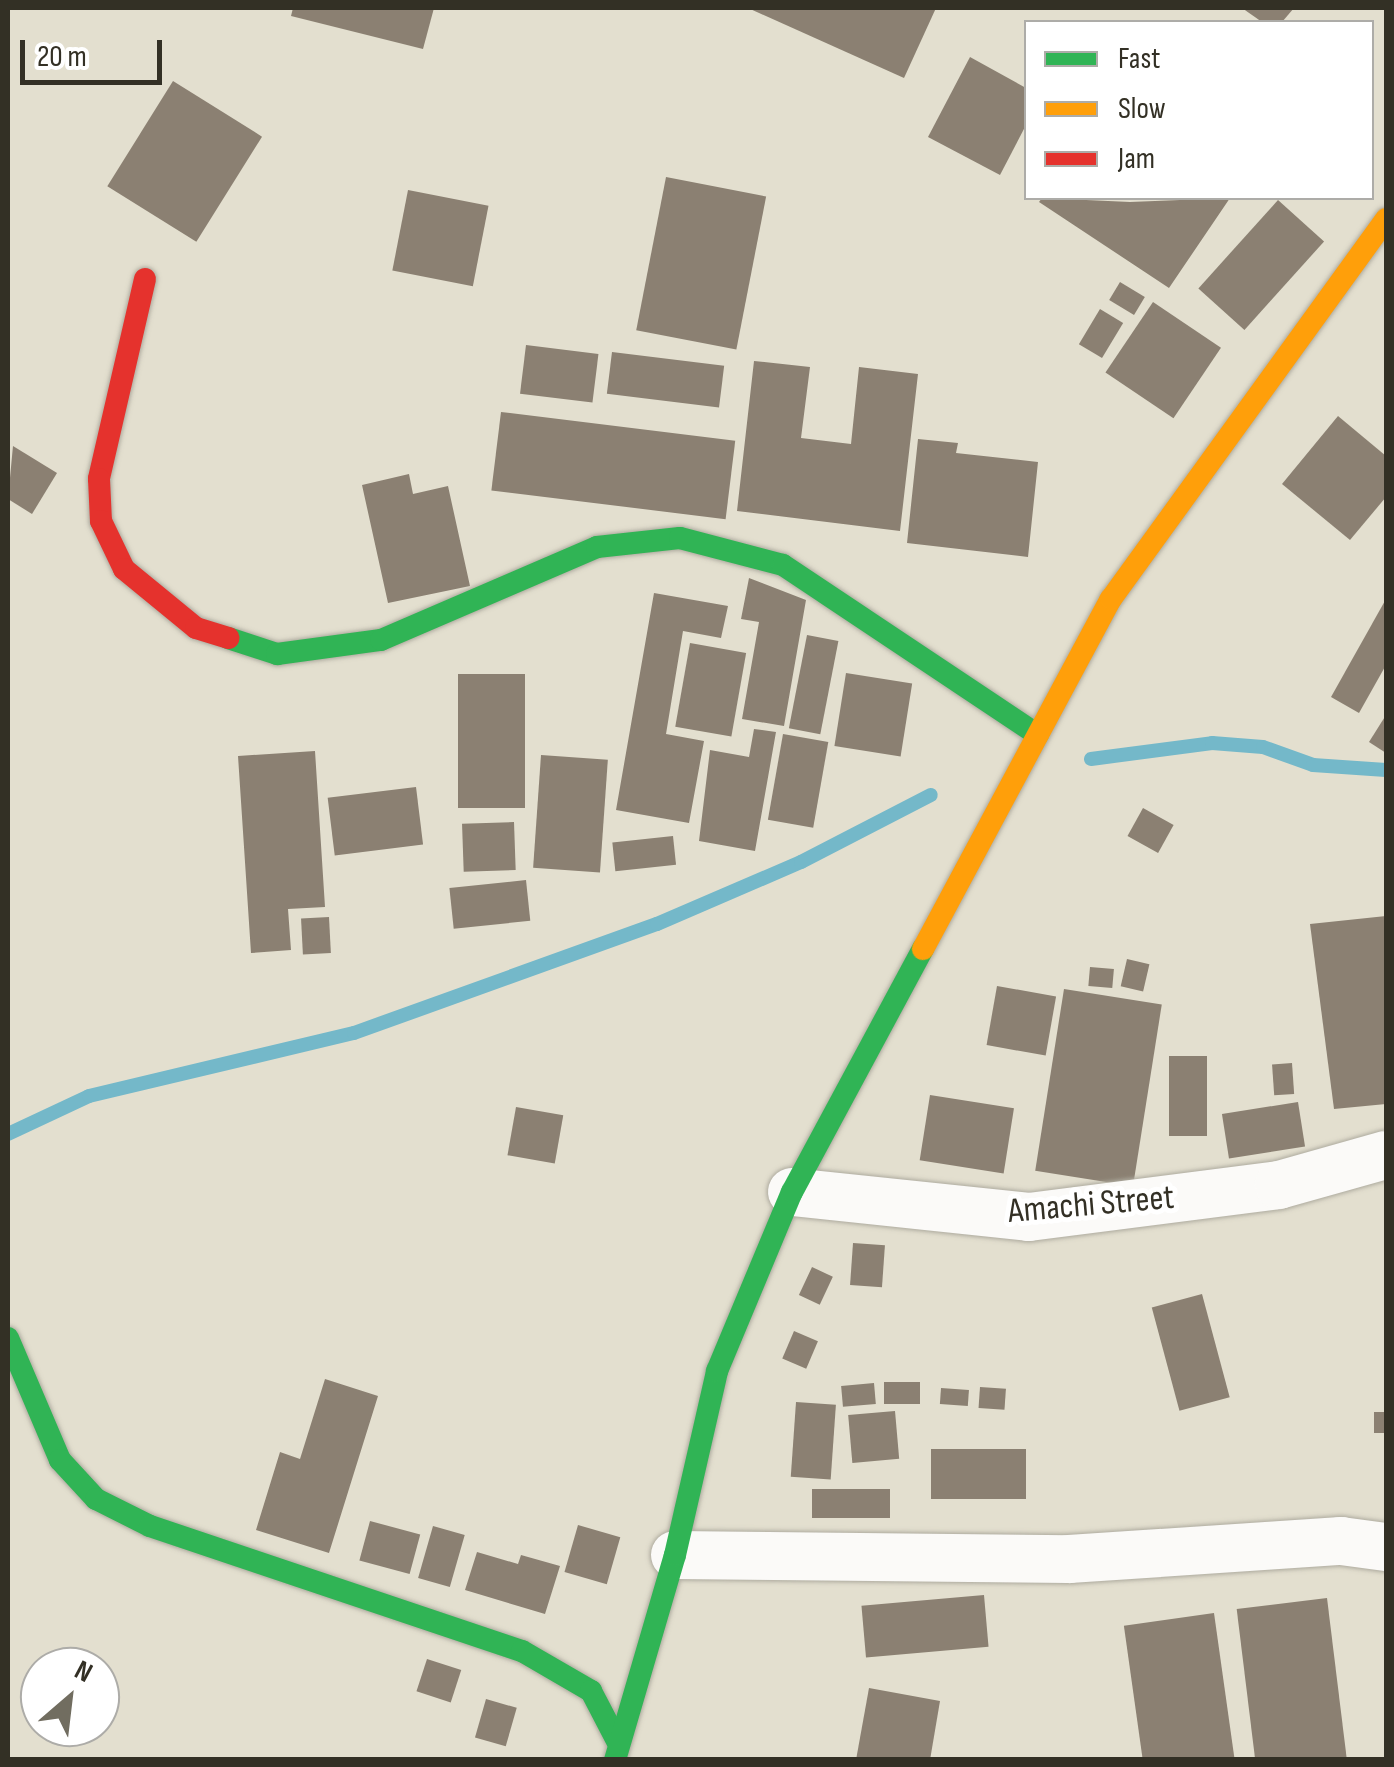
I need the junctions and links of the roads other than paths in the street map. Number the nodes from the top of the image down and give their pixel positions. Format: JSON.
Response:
{"nodes":[{"id":1,"x":1386,"y":219,"type":"edge"},
{"id":2,"x":145,"y":279,"type":"dead end"},
{"id":3,"x":1038,"y":735,"type":"junction"},
{"id":4,"x":1386,"y":1155,"type":"edge"},
{"id":5,"x":792,"y":1192,"type":"junction"},
{"id":6,"x":8,"y":1338,"type":"edge"},
{"id":7,"x":1386,"y":1547,"type":"edge"},
{"id":8,"x":675,"y":1555,"type":"junction"},
{"id":9,"x":616,"y":1750,"type":"edge"}],
"edges":[{"from":1,"to":3,"type":"street"},
{"from":2,"to":3,"type":"street"},
{"from":3,"to":5,"type":"street"},
{"from":4,"to":5,"type":"street","name":"Amachi Street"},
{"from":5,"to":8,"type":"street"},
{"from":6,"to":9,"type":"street"},
{"from":7,"to":8,"type":"street"},
{"from":8,"to":9,"type":"street"}]}
